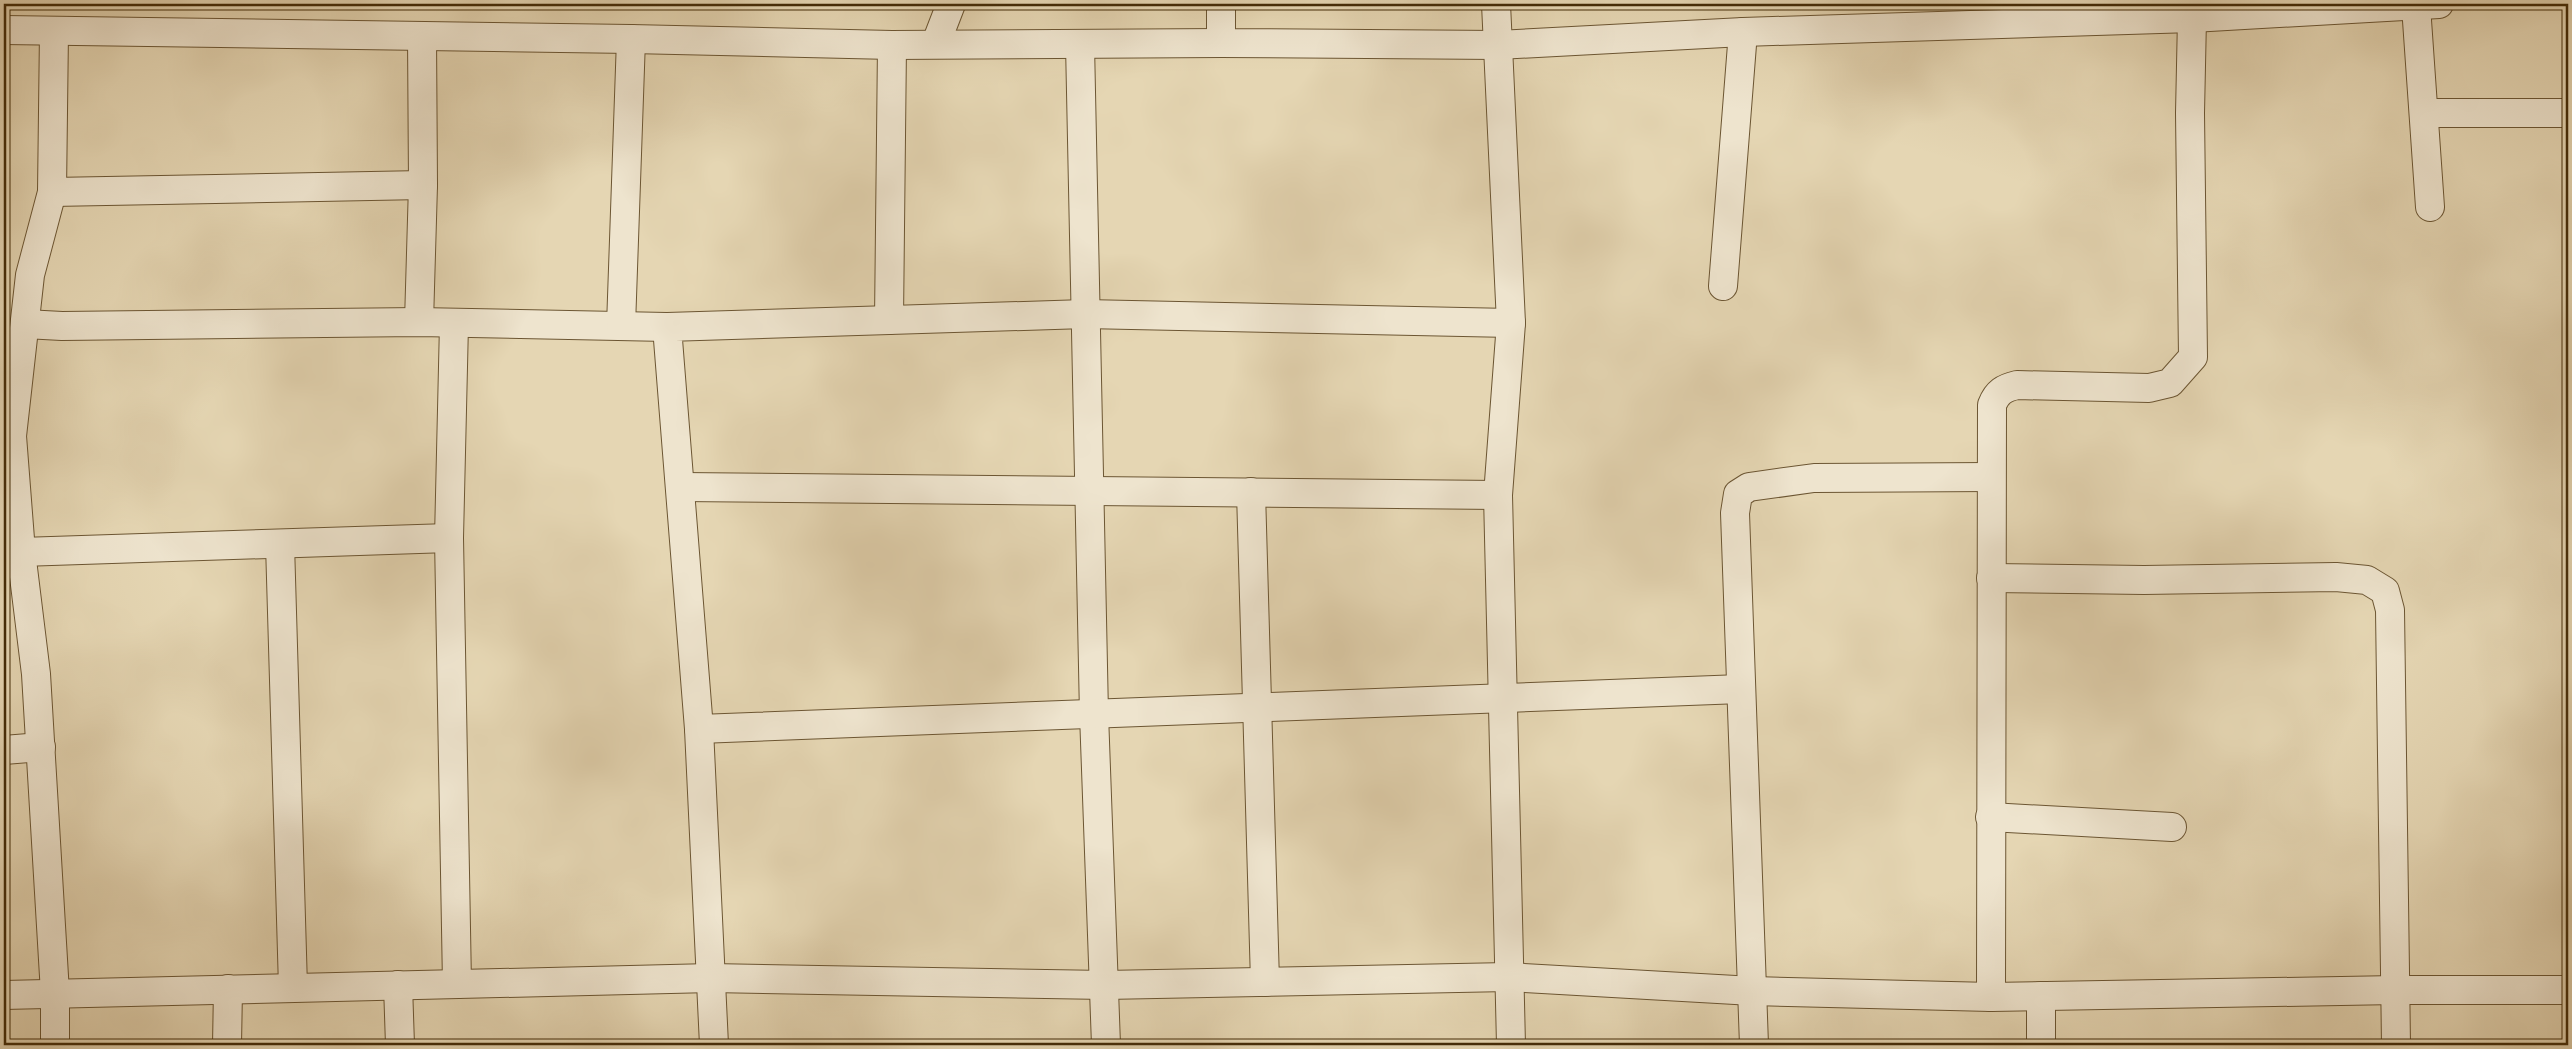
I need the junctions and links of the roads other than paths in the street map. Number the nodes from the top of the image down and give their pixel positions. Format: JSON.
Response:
{"nodes":[{"id":1,"x":951,"y":4,"type":"edge"},
{"id":2,"x":1221,"y":4,"type":"edge"},
{"id":3,"x":1496,"y":4,"type":"edge"},
{"id":4,"x":2428,"y":5,"type":"edge"},
{"id":5,"x":2156,"y":11,"type":"edge"},
{"id":6,"x":2192,"y":18,"type":"junction"},
{"id":7,"x":4,"y":30,"type":"edge"},
{"id":8,"x":54,"y":31,"type":"junction"},
{"id":9,"x":1743,"y":32,"type":"junction"},
{"id":10,"x":422,"y":36,"type":"junction"},
{"id":11,"x":631,"y":39,"type":"junction"},
{"id":12,"x":936,"y":43,"type":"junction"},
{"id":13,"x":1221,"y":43,"type":"junction"},
{"id":14,"x":1080,"y":44,"type":"junction"},
{"id":15,"x":892,"y":45,"type":"junction"},
{"id":16,"x":1498,"y":45,"type":"junction"},
{"id":17,"x":2424,"y":113,"type":"junction"},
{"id":18,"x":2568,"y":113,"type":"edge"},
{"id":19,"x":423,"y":185,"type":"junction"},
{"id":20,"x":52,"y":192,"type":"junction"},
{"id":21,"x":2430,"y":207,"type":"dead end"},
{"id":22,"x":1723,"y":286,"type":"dead end"},
{"id":23,"x":1085,"y":314,"type":"junction"},
{"id":24,"x":889,"y":320,"type":"junction"},
{"id":25,"x":419,"y":322,"type":"junction"},
{"id":26,"x":25,"y":324,"type":"junction"},
{"id":27,"x":454,"y":324,"type":"junction"},
{"id":28,"x":1511,"y":324,"type":"junction"},
{"id":29,"x":621,"y":326,"type":"junction"},
{"id":30,"x":667,"y":327,"type":"junction"},
{"id":31,"x":1991,"y":478,"type":"junction"},
{"id":32,"x":680,"y":487,"type":"junction"},
{"id":33,"x":1089,"y":491,"type":"junction"},
{"id":34,"x":1251,"y":492,"type":"junction"},
{"id":35,"x":1498,"y":495,"type":"junction"},
{"id":36,"x":449,"y":538,"type":"junction"},
{"id":37,"x":280,"y":544,"type":"junction"},
{"id":38,"x":21,"y":552,"type":"junction"},
{"id":39,"x":1991,"y":578,"type":"junction"},
{"id":40,"x":1741,"y":689,"type":"junction"},
{"id":41,"x":1502,"y":698,"type":"junction"},
{"id":42,"x":1258,"y":707,"type":"junction"},
{"id":43,"x":1094,"y":714,"type":"junction"},
{"id":44,"x":699,"y":729,"type":"junction"},
{"id":45,"x":40,"y":748,"type":"junction"},
{"id":46,"x":4,"y":750,"type":"edge"},
{"id":47,"x":1990,"y":817,"type":"junction"},
{"id":48,"x":2172,"y":827,"type":"dead end"},
{"id":49,"x":1508,"y":977,"type":"junction"},
{"id":50,"x":710,"y":978,"type":"junction"},
{"id":51,"x":1265,"y":982,"type":"junction"},
{"id":52,"x":457,"y":984,"type":"junction"},
{"id":53,"x":398,"y":985,"type":"junction"},
{"id":54,"x":1105,"y":985,"type":"junction"},
{"id":55,"x":293,"y":987,"type":"junction"},
{"id":56,"x":228,"y":989,"type":"junction"},
{"id":57,"x":2396,"y":990,"type":"junction"},
{"id":58,"x":2568,"y":990,"type":"edge"},
{"id":59,"x":1753,"y":991,"type":"junction"},
{"id":60,"x":55,"y":993,"type":"junction"},
{"id":61,"x":4,"y":995,"type":"edge"},
{"id":62,"x":2041,"y":996,"type":"junction"},
{"id":63,"x":1991,"y":997,"type":"junction"},
{"id":64,"x":55,"y":1045,"type":"edge"},
{"id":65,"x":227,"y":1045,"type":"edge"},
{"id":66,"x":400,"y":1045,"type":"edge"},
{"id":67,"x":714,"y":1045,"type":"edge"},
{"id":68,"x":1106,"y":1045,"type":"edge"},
{"id":69,"x":1511,"y":1045,"type":"edge"},
{"id":70,"x":1754,"y":1045,"type":"edge"},
{"id":71,"x":2041,"y":1045,"type":"edge"},
{"id":72,"x":2396,"y":1045,"type":"edge"}],
"edges":[{"from":1,"to":12,"type":"street"},
{"from":2,"to":13,"type":"street"},
{"from":3,"to":16,"type":"street"},
{"from":4,"to":6,"type":"street"},
{"from":4,"to":17,"type":"street"},
{"from":5,"to":6,"type":"street"},
{"from":5,"to":9,"type":"street"},
{"from":6,"to":31,"type":"street"},
{"from":7,"to":8,"type":"street"},
{"from":8,"to":10,"type":"street"},
{"from":8,"to":20,"type":"street"},
{"from":9,"to":16,"type":"street"},
{"from":9,"to":22,"type":"street"},
{"from":10,"to":11,"type":"street"},
{"from":10,"to":19,"type":"street"},
{"from":11,"to":15,"type":"street"},
{"from":11,"to":29,"type":"street"},
{"from":12,"to":14,"type":"street"},
{"from":12,"to":15,"type":"street"},
{"from":13,"to":14,"type":"street"},
{"from":13,"to":16,"type":"street"},
{"from":14,"to":23,"type":"street"},
{"from":15,"to":24,"type":"street"},
{"from":16,"to":28,"type":"street"},
{"from":17,"to":18,"type":"street"},
{"from":17,"to":21,"type":"street"},
{"from":19,"to":20,"type":"street"},
{"from":19,"to":25,"type":"street"},
{"from":20,"to":26,"type":"street"},
{"from":23,"to":24,"type":"street"},
{"from":23,"to":28,"type":"street"},
{"from":23,"to":33,"type":"street"},
{"from":24,"to":30,"type":"street"},
{"from":25,"to":26,"type":"street"},
{"from":25,"to":27,"type":"street"},
{"from":26,"to":38,"type":"street"},
{"from":27,"to":29,"type":"street"},
{"from":27,"to":36,"type":"street"},
{"from":28,"to":35,"type":"street"},
{"from":29,"to":30,"type":"street"},
{"from":30,"to":32,"type":"street"},
{"from":31,"to":39,"type":"street"},
{"from":31,"to":40,"type":"street"},
{"from":32,"to":33,"type":"street"},
{"from":32,"to":44,"type":"street"},
{"from":33,"to":34,"type":"street"},
{"from":33,"to":43,"type":"street"},
{"from":34,"to":35,"type":"street"},
{"from":34,"to":42,"type":"street"},
{"from":35,"to":41,"type":"street"},
{"from":36,"to":37,"type":"street"},
{"from":36,"to":52,"type":"street"},
{"from":37,"to":38,"type":"street"},
{"from":37,"to":55,"type":"street"},
{"from":38,"to":45,"type":"street"},
{"from":39,"to":47,"type":"street"},
{"from":39,"to":57,"type":"street"},
{"from":40,"to":41,"type":"street"},
{"from":40,"to":59,"type":"street"},
{"from":41,"to":42,"type":"street"},
{"from":41,"to":49,"type":"street"},
{"from":42,"to":43,"type":"street"},
{"from":42,"to":51,"type":"street"},
{"from":43,"to":44,"type":"street"},
{"from":43,"to":54,"type":"street"},
{"from":44,"to":50,"type":"street"},
{"from":45,"to":46,"type":"street"},
{"from":45,"to":60,"type":"street"},
{"from":47,"to":48,"type":"street"},
{"from":47,"to":63,"type":"street"},
{"from":49,"to":51,"type":"street"},
{"from":49,"to":59,"type":"street"},
{"from":49,"to":69,"type":"street"},
{"from":50,"to":52,"type":"street"},
{"from":50,"to":54,"type":"street"},
{"from":50,"to":67,"type":"street"},
{"from":51,"to":54,"type":"street"},
{"from":52,"to":53,"type":"street"},
{"from":53,"to":55,"type":"street"},
{"from":53,"to":66,"type":"street"},
{"from":54,"to":68,"type":"street"},
{"from":55,"to":56,"type":"street"},
{"from":56,"to":60,"type":"street"},
{"from":56,"to":65,"type":"street"},
{"from":57,"to":58,"type":"street"},
{"from":57,"to":62,"type":"street"},
{"from":57,"to":72,"type":"street"},
{"from":59,"to":63,"type":"street"},
{"from":59,"to":70,"type":"street"},
{"from":60,"to":61,"type":"street"},
{"from":60,"to":64,"type":"street"},
{"from":62,"to":63,"type":"street"},
{"from":62,"to":71,"type":"street"}]}
